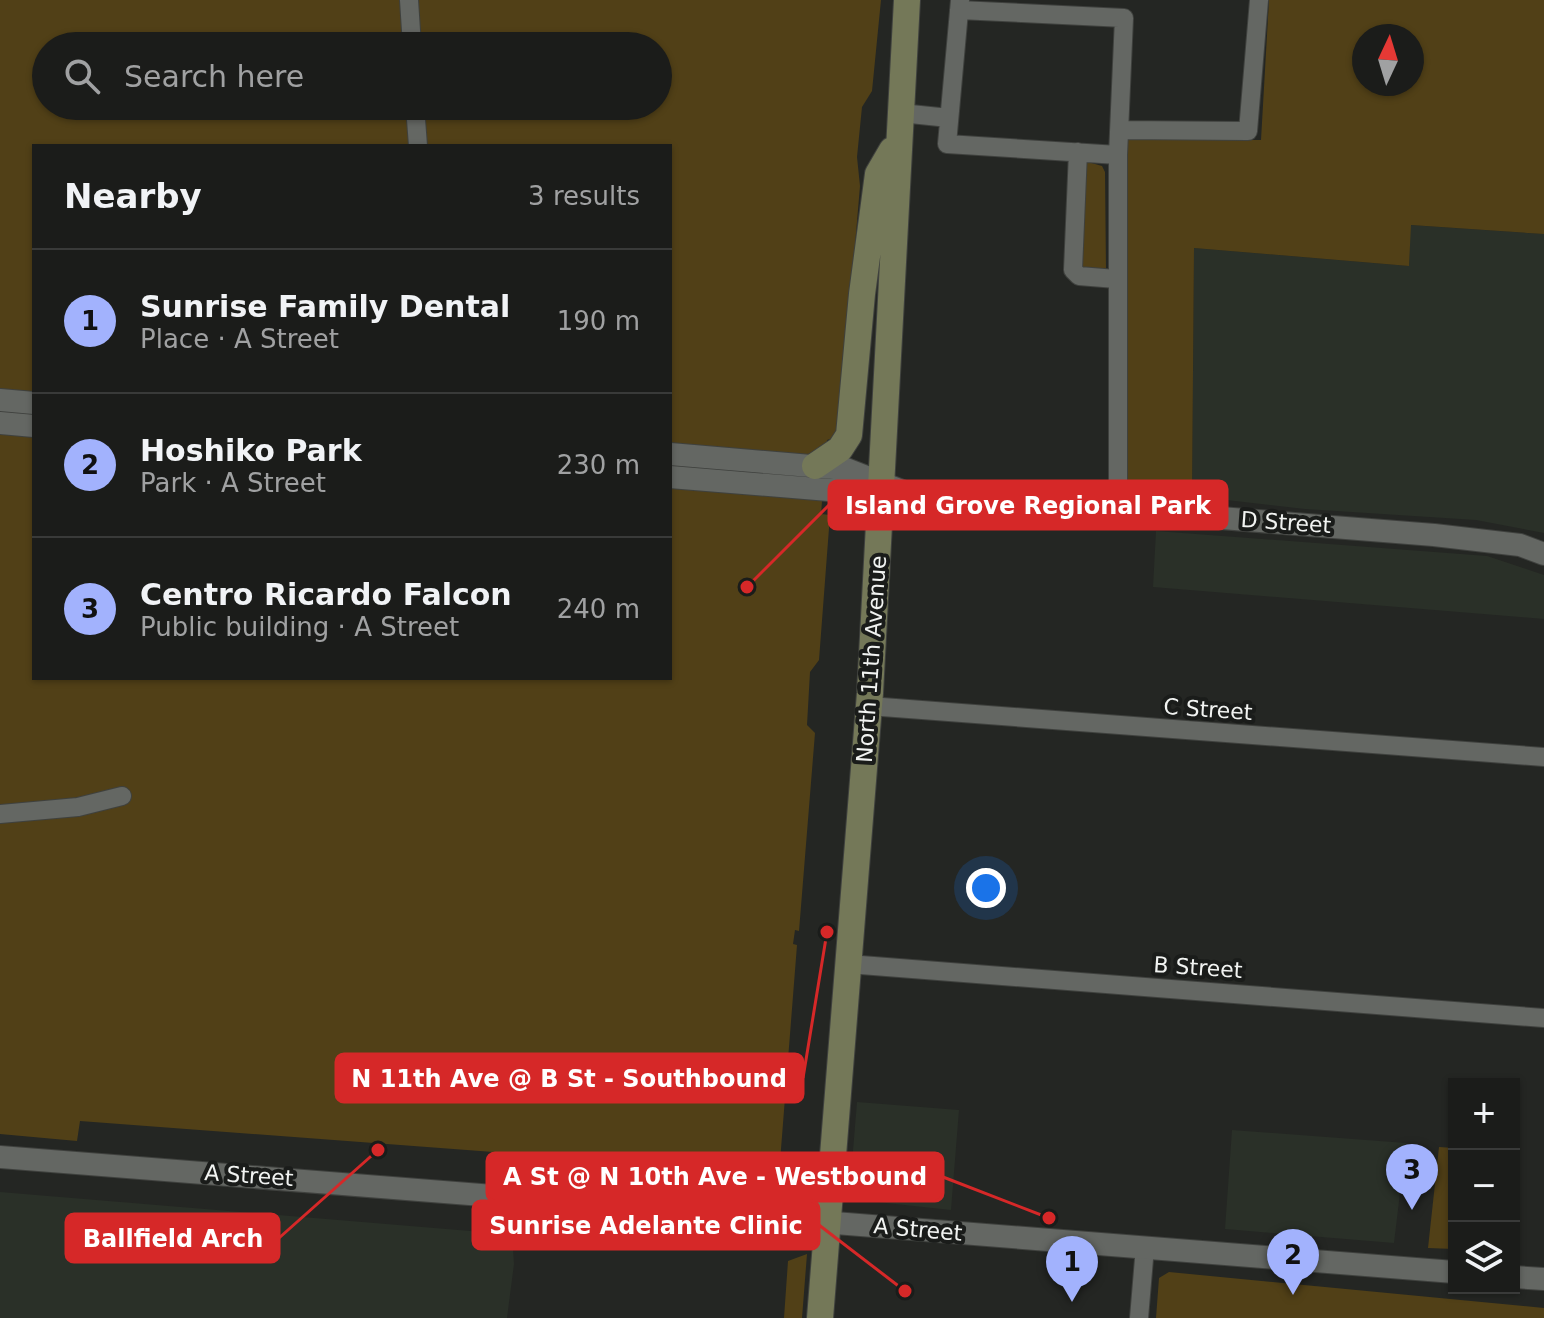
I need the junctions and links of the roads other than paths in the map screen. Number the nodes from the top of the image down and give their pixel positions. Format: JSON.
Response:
{"nodes":[{"id":1,"x":409,"y":0,"type":"edge"},
{"id":2,"x":907,"y":0,"type":"edge"},
{"id":3,"x":1259,"y":0,"type":"edge"},
{"id":4,"x":959,"y":5,"type":"edge"},
{"id":5,"x":411,"y":32,"type":"edge"},
{"id":6,"x":949,"y":118,"type":"junction"},
{"id":7,"x":416,"y":120,"type":"edge"},
{"id":8,"x":900,"y":125,"type":"junction"},
{"id":9,"x":1119,"y":130,"type":"junction"},
{"id":10,"x":418,"y":144,"type":"edge"},
{"id":11,"x":1078,"y":152,"type":"junction"},
{"id":12,"x":1118,"y":155,"type":"junction"},
{"id":13,"x":1116,"y":279,"type":"junction"},
{"id":14,"x":0,"y":400,"type":"edge"},
{"id":15,"x":32,"y":403,"type":"edge"},
{"id":16,"x":0,"y":423,"type":"edge"},
{"id":17,"x":32,"y":426,"type":"edge"},
{"id":18,"x":672,"y":454,"type":"edge"},
{"id":19,"x":815,"y":466,"type":"junction"},
{"id":20,"x":672,"y":477,"type":"edge"},
{"id":21,"x":884,"y":486,"type":"junction"},
{"id":22,"x":1118,"y":509,"type":"junction"},
{"id":23,"x":1544,"y":554,"type":"edge"},
{"id":24,"x":869,"y":706,"type":"junction"},
{"id":25,"x":1544,"y":757,"type":"edge"},
{"id":26,"x":122,"y":796,"type":"dead end"},
{"id":27,"x":0,"y":814,"type":"edge"},
{"id":28,"x":848,"y":964,"type":"junction"},
{"id":29,"x":1544,"y":1018,"type":"edge"},
{"id":30,"x":0,"y":1157,"type":"edge"},
{"id":31,"x":827,"y":1221,"type":"junction"},
{"id":32,"x":1145,"y":1247,"type":"junction"},
{"id":33,"x":1448,"y":1272,"type":"edge"},
{"id":34,"x":1520,"y":1277,"type":"edge"},
{"id":35,"x":1544,"y":1279,"type":"edge"},
{"id":36,"x":820,"y":1318,"type":"edge"},
{"id":37,"x":1139,"y":1318,"type":"edge"}],
"edges":[{"from":1,"to":5,"type":"street"},
{"from":2,"to":8,"type":"main road","name":"North 11th Avenue"},
{"from":3,"to":9,"type":"street"},
{"from":4,"to":6,"type":"street"},
{"from":4,"to":9,"type":"street"},
{"from":6,"to":8,"type":"street"},
{"from":6,"to":11,"type":"street"},
{"from":7,"to":10,"type":"street"},
{"from":8,"to":19,"type":"main road"},
{"from":8,"to":21,"type":"main road","name":"North 11th Avenue"},
{"from":9,"to":12,"type":"street"},
{"from":11,"to":12,"type":"street"},
{"from":11,"to":13,"type":"street"},
{"from":12,"to":13,"type":"street"},
{"from":13,"to":22,"type":"street"},
{"from":14,"to":15,"type":"street"},
{"from":16,"to":17,"type":"street"},
{"from":18,"to":19,"type":"street","name":"D Street"},
{"from":19,"to":21,"type":"street","name":"D Street"},
{"from":20,"to":21,"type":"street","name":"D Street"},
{"from":21,"to":22,"type":"street","name":"D Street"},
{"from":21,"to":24,"type":"main road","name":"North 11th Avenue"},
{"from":22,"to":23,"type":"street","name":"D Street"},
{"from":24,"to":25,"type":"street","name":"C Street"},
{"from":24,"to":28,"type":"main road","name":"North 11th Avenue"},
{"from":26,"to":27,"type":"street"},
{"from":28,"to":29,"type":"street","name":"B Street"},
{"from":28,"to":31,"type":"main road","name":"North 11th Avenue"},
{"from":30,"to":31,"type":"street","name":"A Street"},
{"from":31,"to":32,"type":"street","name":"A Street"},
{"from":31,"to":36,"type":"main road","name":"North 11th Avenue"},
{"from":32,"to":33,"type":"street","name":"A Street"},
{"from":32,"to":37,"type":"street"},
{"from":34,"to":35,"type":"street"}]}
